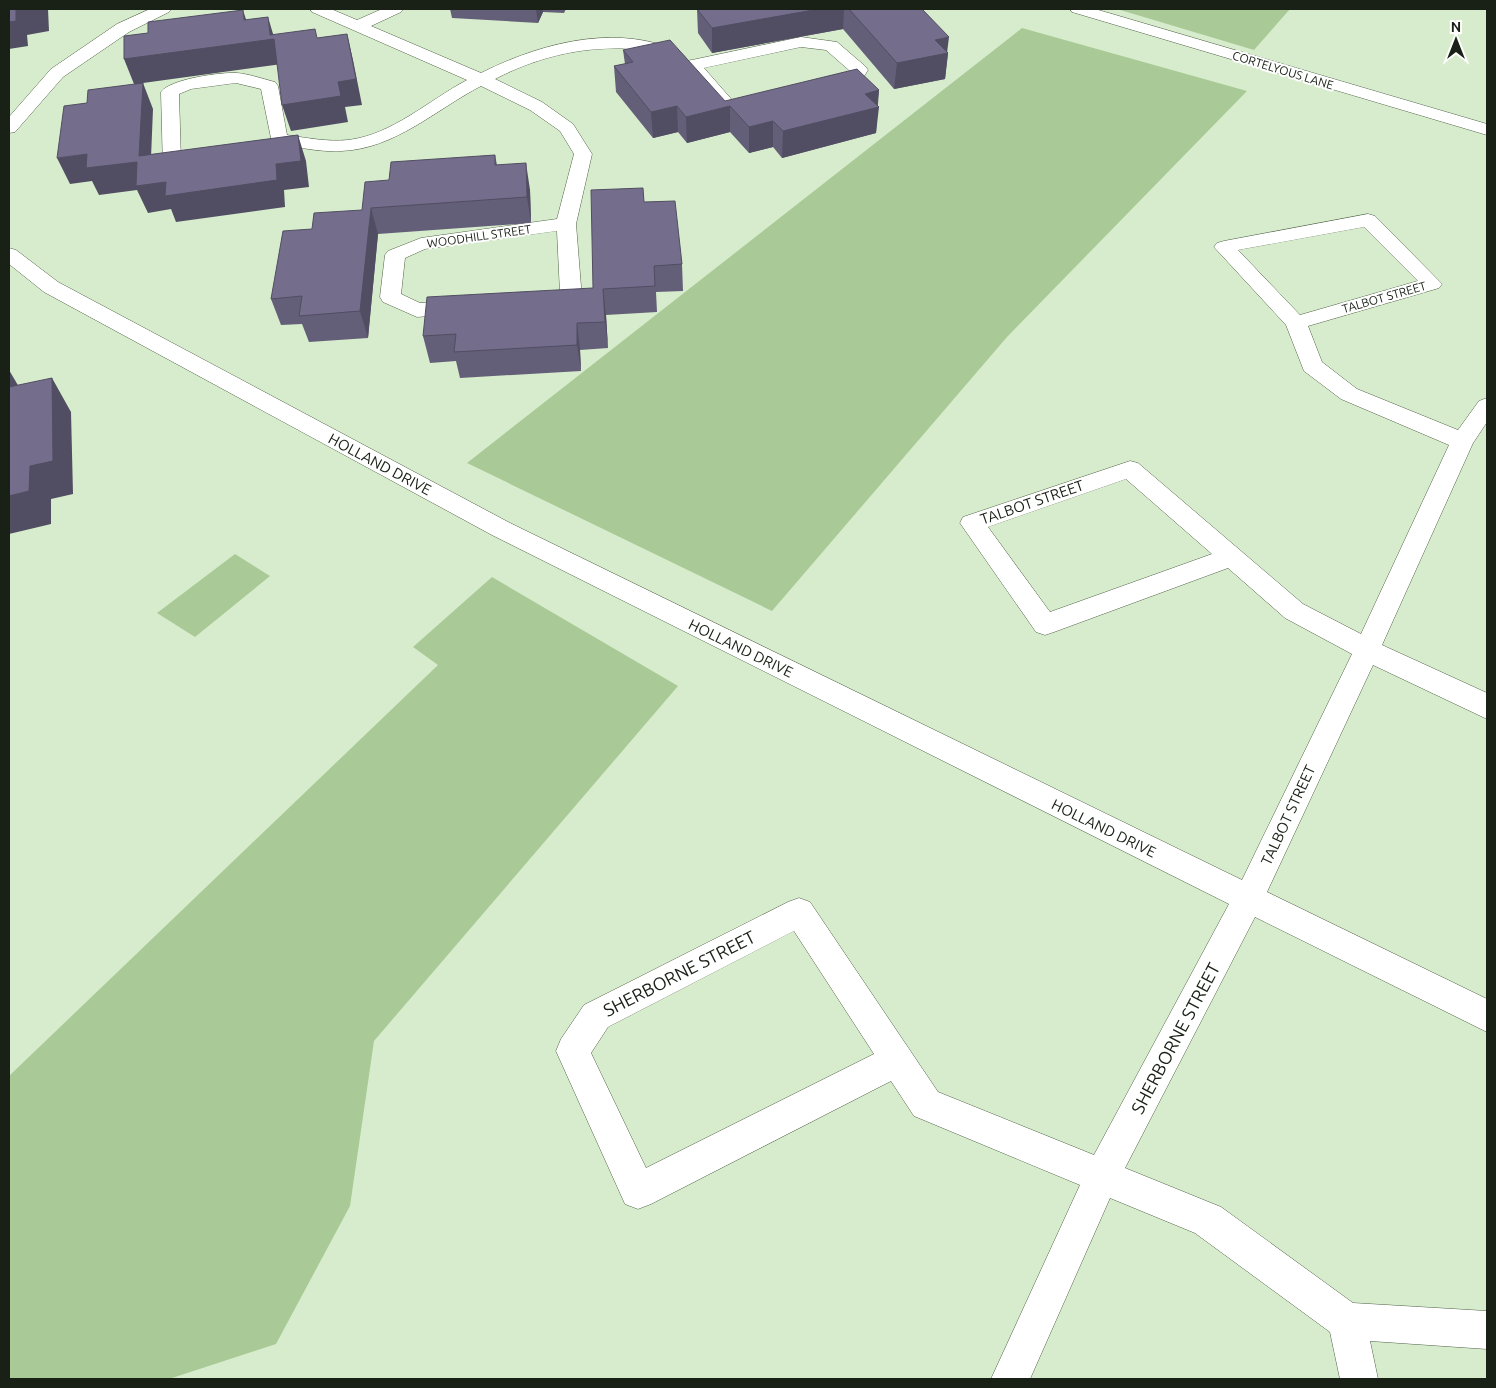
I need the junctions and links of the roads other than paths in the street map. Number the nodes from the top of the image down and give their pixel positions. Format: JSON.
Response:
{"nodes":[{"id":1,"x":163,"y":9,"type":"edge"},
{"id":2,"x":318,"y":9,"type":"edge"},
{"id":3,"x":395,"y":9,"type":"edge"},
{"id":4,"x":1078,"y":9,"type":"edge"},
{"id":5,"x":357,"y":26,"type":"junction"},
{"id":6,"x":692,"y":65,"type":"junction"},
{"id":7,"x":480,"y":79,"type":"junction"},
{"id":8,"x":9,"y":128,"type":"edge"},
{"id":9,"x":1487,"y":130,"type":"edge"},
{"id":10,"x":279,"y":139,"type":"junction"},
{"id":11,"x":566,"y":224,"type":"junction"},
{"id":12,"x":9,"y":254,"type":"edge"},
{"id":13,"x":1296,"y":322,"type":"junction"},
{"id":14,"x":1487,"y":406,"type":"edge"},
{"id":15,"x":1462,"y":441,"type":"junction"},
{"id":16,"x":1232,"y":557,"type":"junction"},
{"id":17,"x":1367,"y":650,"type":"junction"},
{"id":18,"x":1487,"y":708,"type":"edge"},
{"id":19,"x":1248,"y":899,"type":"junction"},
{"id":20,"x":1487,"y":1016,"type":"edge"},
{"id":21,"x":898,"y":1060,"type":"junction"},
{"id":22,"x":1102,"y":1176,"type":"junction"},
{"id":23,"x":1347,"y":1321,"type":"junction"},
{"id":24,"x":1487,"y":1330,"type":"edge"},
{"id":25,"x":1010,"y":1379,"type":"edge"},
{"id":26,"x":1359,"y":1379,"type":"edge"}],
"edges":[{"from":1,"to":8,"type":"street"},
{"from":2,"to":5,"type":"street","name":"WOODHILL STREET"},
{"from":3,"to":5,"type":"street"},
{"from":4,"to":9,"type":"street","name":"CORTELYOUS LANE"},
{"from":5,"to":7,"type":"street","name":"WOODHILL STREET"},
{"from":6,"to":6,"type":"street"},
{"from":6,"to":7,"type":"street"},
{"from":7,"to":10,"type":"street"},
{"from":7,"to":11,"type":"street","name":"WOODHILL STREET"},
{"from":10,"to":10,"type":"street"},
{"from":11,"to":11,"type":"street","name":"WOODHILL STREET"},
{"from":12,"to":19,"type":"street","name":"HOLLAND DRIVE"},
{"from":13,"to":13,"type":"street","name":"TALBOT STREET"},
{"from":13,"to":15,"type":"street","name":"TALBOT STREET"},
{"from":14,"to":15,"type":"street","name":"TALBOT STREET"},
{"from":15,"to":17,"type":"street","name":"TALBOT STREET"},
{"from":16,"to":16,"type":"street","name":"TALBOT STREET"},
{"from":16,"to":17,"type":"street","name":"TALBOT STREET"},
{"from":17,"to":18,"type":"street","name":"TALBOT STREET"},
{"from":17,"to":19,"type":"street","name":"TALBOT STREET"},
{"from":19,"to":20,"type":"street","name":"HOLLAND DRIVE"},
{"from":19,"to":22,"type":"street","name":"SHERBORNE STREET"},
{"from":21,"to":21,"type":"street","name":"SHERBORNE STREET"},
{"from":21,"to":22,"type":"street","name":"SHERBORNE STREET"},
{"from":22,"to":23,"type":"street","name":"SHERBORNE STREET"},
{"from":22,"to":25,"type":"street","name":"SHERBORNE STREET"},
{"from":23,"to":24,"type":"street"},
{"from":23,"to":26,"type":"street"}]}
